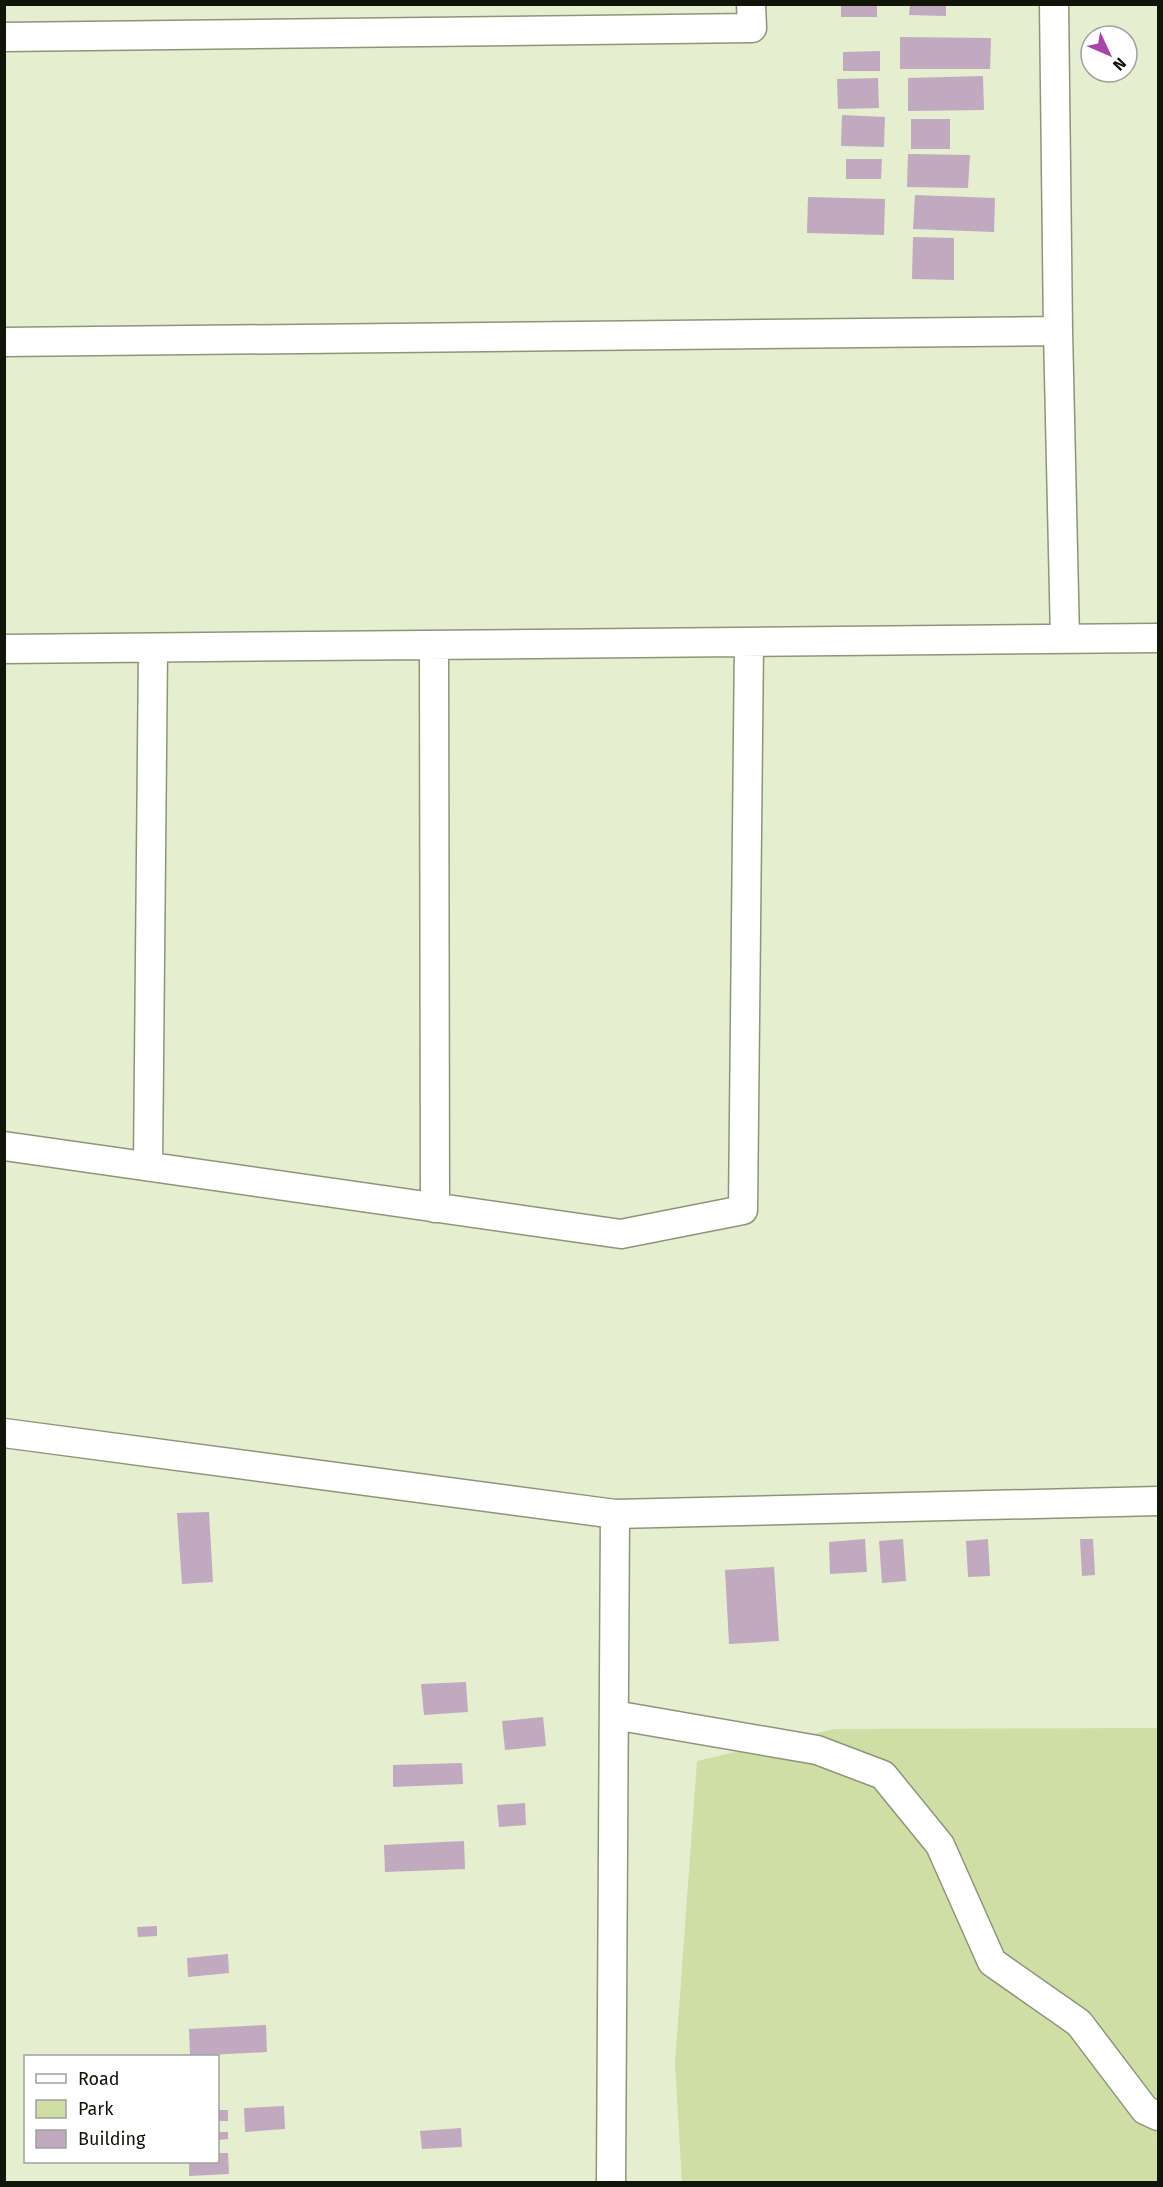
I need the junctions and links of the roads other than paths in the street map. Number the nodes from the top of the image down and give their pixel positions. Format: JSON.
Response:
{"nodes":[{"id":1,"x":752,"y":4,"type":"edge"},
{"id":2,"x":1054,"y":4,"type":"edge"},
{"id":3,"x":4,"y":37,"type":"edge"},
{"id":4,"x":1058,"y":331,"type":"junction"},
{"id":5,"x":4,"y":342,"type":"edge"},
{"id":6,"x":1158,"y":638,"type":"edge"},
{"id":7,"x":1065,"y":639,"type":"junction"},
{"id":8,"x":749,"y":642,"type":"junction"},
{"id":9,"x":434,"y":645,"type":"junction"},
{"id":10,"x":153,"y":648,"type":"junction"},
{"id":11,"x":4,"y":650,"type":"edge"},
{"id":12,"x":4,"y":1146,"type":"edge"},
{"id":13,"x":148,"y":1166,"type":"junction"},
{"id":14,"x":435,"y":1208,"type":"junction"},
{"id":15,"x":4,"y":1433,"type":"edge"},
{"id":16,"x":1158,"y":1501,"type":"edge"},
{"id":17,"x":615,"y":1514,"type":"junction"},
{"id":18,"x":614,"y":1715,"type":"junction"},
{"id":19,"x":1158,"y":2116,"type":"edge"},
{"id":20,"x":611,"y":2182,"type":"edge"}],
"edges":[{"from":1,"to":3,"type":"street"},
{"from":2,"to":4,"type":"street"},
{"from":4,"to":5,"type":"street"},
{"from":4,"to":7,"type":"street"},
{"from":6,"to":7,"type":"street"},
{"from":7,"to":8,"type":"street"},
{"from":8,"to":9,"type":"street"},
{"from":8,"to":14,"type":"street"},
{"from":9,"to":10,"type":"street"},
{"from":9,"to":14,"type":"street"},
{"from":10,"to":11,"type":"street"},
{"from":10,"to":13,"type":"street"},
{"from":12,"to":13,"type":"street"},
{"from":13,"to":14,"type":"street"},
{"from":15,"to":17,"type":"street"},
{"from":16,"to":17,"type":"street"},
{"from":17,"to":18,"type":"street"},
{"from":18,"to":19,"type":"street"},
{"from":18,"to":20,"type":"street"}]}
